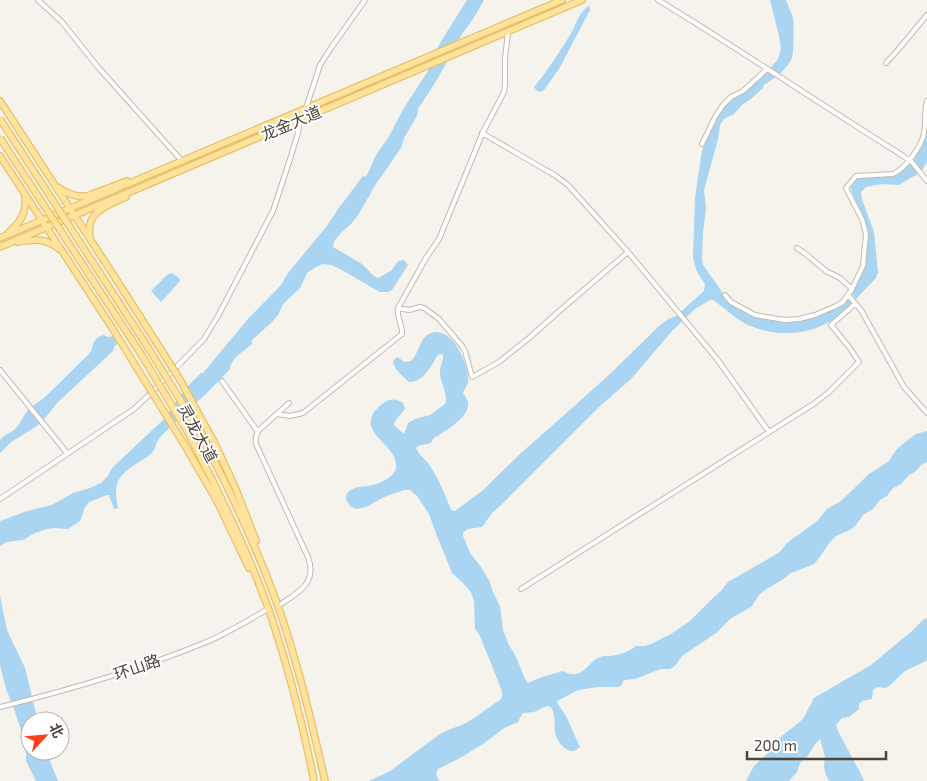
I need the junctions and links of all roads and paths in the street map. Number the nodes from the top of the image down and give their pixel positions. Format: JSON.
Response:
{"nodes":[{"id":1,"x":38,"y":0,"type":"edge"},
{"id":2,"x":366,"y":0,"type":"edge"},
{"id":3,"x":562,"y":0,"type":"edge"},
{"id":4,"x":582,"y":0,"type":"edge"},
{"id":5,"x":658,"y":0,"type":"edge"},
{"id":6,"x":927,"y":15,"type":"edge"},
{"id":7,"x":508,"y":31,"type":"junction"},
{"id":8,"x":886,"y":63,"type":"dead end"},
{"id":9,"x":768,"y":69,"type":"junction"},
{"id":10,"x":927,"y":100,"type":"edge"},
{"id":11,"x":0,"y":101,"type":"edge"},
{"id":12,"x":306,"y":108,"type":"junction"},
{"id":13,"x":0,"y":119,"type":"edge"},
{"id":14,"x":300,"y":119,"type":"junction"},
{"id":15,"x":482,"y":133,"type":"junction"},
{"id":16,"x":0,"y":138,"type":"edge"},
{"id":17,"x":702,"y":144,"type":"dead end"},
{"id":18,"x":0,"y":156,"type":"edge"},
{"id":19,"x":182,"y":161,"type":"junction"},
{"id":20,"x":910,"y":161,"type":"junction"},
{"id":21,"x":148,"y":175,"type":"junction"},
{"id":22,"x":154,"y":181,"type":"junction"},
{"id":23,"x":927,"y":181,"type":"edge"},
{"id":24,"x":54,"y":184,"type":"junction"},
{"id":25,"x":23,"y":192,"type":"junction"},
{"id":26,"x":70,"y":209,"type":"junction"},
{"id":27,"x":74,"y":215,"type":"junction"},
{"id":28,"x":42,"y":221,"type":"junction"},
{"id":29,"x":46,"y":227,"type":"junction"},
{"id":30,"x":2,"y":238,"type":"edge"},
{"id":31,"x":6,"y":244,"type":"junction"},
{"id":32,"x":93,"y":244,"type":"junction"},
{"id":33,"x":0,"y":247,"type":"edge"},
{"id":34,"x":797,"y":248,"type":"dead end"},
{"id":35,"x":628,"y":252,"type":"junction"},
{"id":36,"x":65,"y":256,"type":"junction"},
{"id":37,"x":852,"y":289,"type":"junction"},
{"id":38,"x":725,"y":295,"type":"dead end"},
{"id":39,"x":848,"y":295,"type":"junction"},
{"id":40,"x":856,"y":304,"type":"junction"},
{"id":41,"x":398,"y":308,"type":"junction"},
{"id":42,"x":0,"y":370,"type":"edge"},
{"id":43,"x":222,"y":381,"type":"dead end"},
{"id":44,"x":289,"y":403,"type":"dead end"},
{"id":45,"x":927,"y":413,"type":"edge"},
{"id":46,"x":276,"y":414,"type":"junction"},
{"id":47,"x":258,"y":432,"type":"junction"},
{"id":48,"x":769,"y":432,"type":"junction"},
{"id":49,"x":67,"y":453,"type":"junction"},
{"id":50,"x":0,"y":499,"type":"edge"},
{"id":51,"x":259,"y":585,"type":"junction"},
{"id":52,"x":520,"y":589,"type":"dead end"},
{"id":53,"x":272,"y":591,"type":"junction"},
{"id":54,"x":278,"y":606,"type":"junction"},
{"id":55,"x":268,"y":609,"type":"junction"},
{"id":56,"x":0,"y":707,"type":"edge"},
{"id":57,"x":314,"y":781,"type":"edge"},
{"id":58,"x":325,"y":781,"type":"edge"}],
"edges":[{"from":1,"to":19,"type":"street"},
{"from":2,"to":12,"type":"street"},
{"from":3,"to":12,"type":"main road","name":"龙金大道"},
{"from":4,"to":7,"type":"main road","name":"龙金大道"},
{"from":5,"to":9,"type":"street"},
{"from":6,"to":8,"type":"street"},
{"from":7,"to":14,"type":"main road","name":"龙金大道"},
{"from":7,"to":15,"type":"street"},
{"from":9,"to":17,"type":"street"},
{"from":9,"to":20,"type":"street"},
{"from":10,"to":20,"type":"street"},
{"from":11,"to":24,"type":"main road"},
{"from":12,"to":19,"type":"main road","name":"龙金大道"},
{"from":13,"to":53,"type":"main road","name":"灵龙大道","bridge":true},
{"from":14,"to":22,"type":"main road","name":"龙金大道"},
{"from":14,"to":49,"type":"street"},
{"from":15,"to":35,"type":"street"},
{"from":15,"to":41,"type":"street"},
{"from":16,"to":51,"type":"main road","name":"灵龙大道","bridge":true},
{"from":18,"to":25,"type":"main road"},
{"from":19,"to":21,"type":"main road","name":"龙金大道"},
{"from":20,"to":23,"type":"street"},
{"from":20,"to":37,"type":"street"},
{"from":21,"to":24,"type":"main road"},
{"from":21,"to":26,"type":"main road","name":"龙金大道"},
{"from":22,"to":27,"type":"main road","name":"龙金大道"},
{"from":22,"to":32,"type":"main road"},
{"from":24,"to":26,"type":"main road"},
{"from":25,"to":28,"type":"main road"},
{"from":25,"to":30,"type":"main road"},
{"from":26,"to":27,"type":"main road"},
{"from":26,"to":28,"type":"main road","name":"龙金大道"},
{"from":27,"to":29,"type":"main road","name":"龙金大道"},
{"from":27,"to":32,"type":"main road"},
{"from":28,"to":29,"type":"main road"},
{"from":28,"to":30,"type":"main road","name":"龙金大道"},
{"from":29,"to":31,"type":"main road","name":"龙金大道"},
{"from":29,"to":36,"type":"main road"},
{"from":31,"to":33,"type":"main road","name":"龙金大道"},
{"from":31,"to":36,"type":"main road"},
{"from":32,"to":53,"type":"main road","bridge":true},
{"from":34,"to":37,"type":"street"},
{"from":35,"to":41,"type":"street"},
{"from":35,"to":48,"type":"street"},
{"from":36,"to":51,"type":"main road","bridge":true},
{"from":37,"to":39,"type":"street"},
{"from":38,"to":39,"type":"street"},
{"from":39,"to":40,"type":"street"},
{"from":40,"to":45,"type":"street"},
{"from":40,"to":48,"type":"street"},
{"from":41,"to":46,"type":"street"},
{"from":42,"to":49,"type":"street"},
{"from":43,"to":47,"type":"street"},
{"from":44,"to":46,"type":"street"},
{"from":46,"to":47,"type":"street"},
{"from":47,"to":54,"type":"street"},
{"from":48,"to":52,"type":"street"},
{"from":49,"to":50,"type":"street"},
{"from":51,"to":55,"type":"main road","name":"灵龙大道"},
{"from":53,"to":54,"type":"main road","name":"灵龙大道"},
{"from":54,"to":58,"type":"main road","name":"灵龙大道"},
{"from":55,"to":56,"type":"street","name":"环山路"},
{"from":55,"to":57,"type":"main road","name":"灵龙大道"}]}
